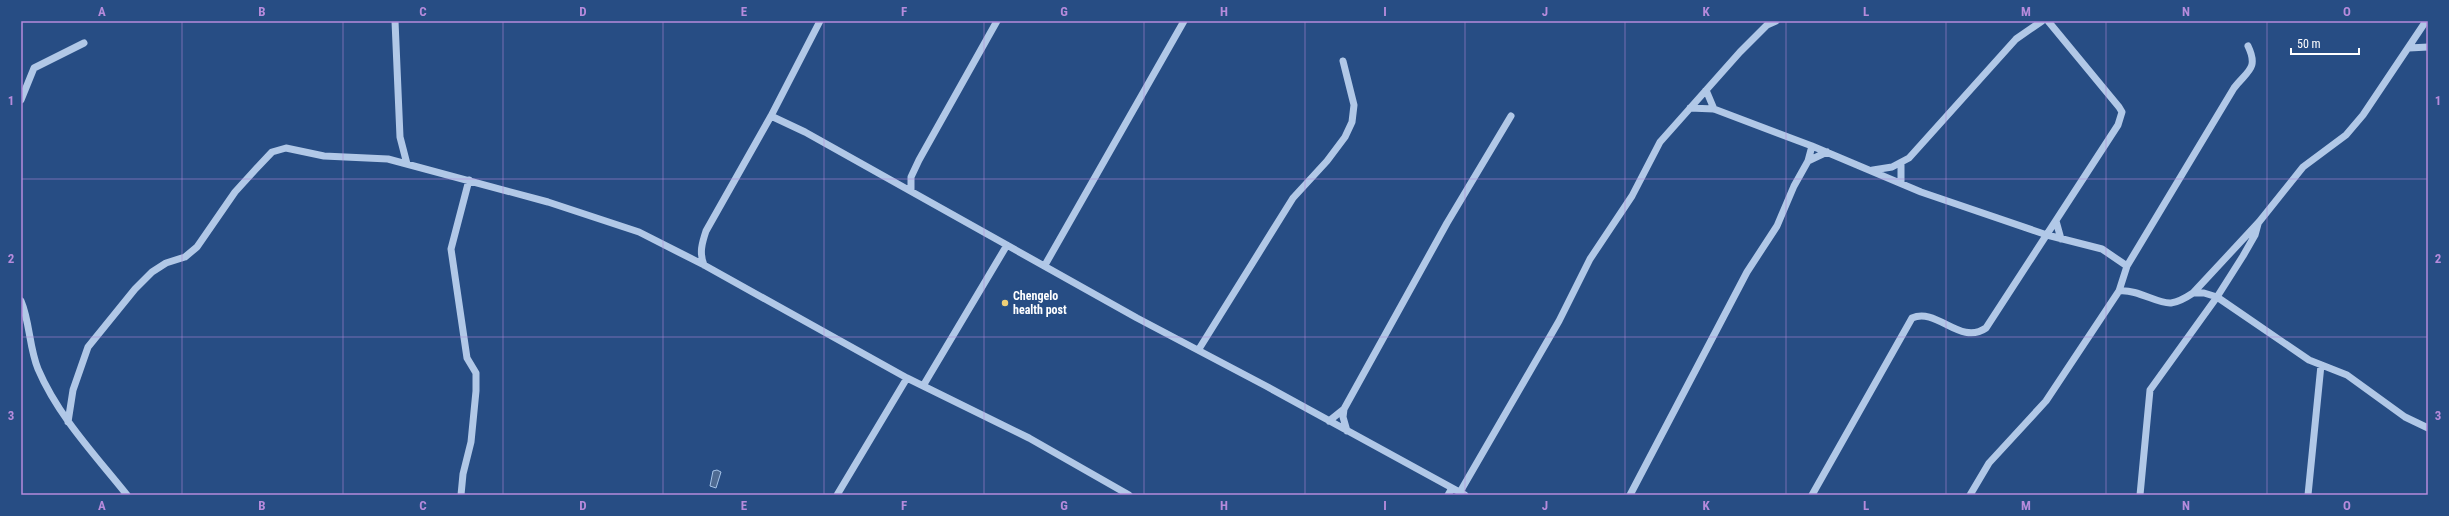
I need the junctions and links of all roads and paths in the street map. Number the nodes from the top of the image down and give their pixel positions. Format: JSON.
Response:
{"nodes":[{"id":1,"x":395,"y":21,"type":"edge"},
{"id":2,"x":820,"y":21,"type":"edge"},
{"id":3,"x":998,"y":21,"type":"edge"},
{"id":4,"x":1184,"y":21,"type":"edge"},
{"id":5,"x":1776,"y":21,"type":"edge"},
{"id":6,"x":2042,"y":21,"type":"edge"},
{"id":7,"x":2048,"y":21,"type":"edge"},
{"id":8,"x":2426,"y":21,"type":"edge"},
{"id":9,"x":84,"y":43,"type":"dead end"},
{"id":10,"x":2248,"y":46,"type":"dead end"},
{"id":11,"x":2428,"y":47,"type":"edge"},
{"id":12,"x":2409,"y":48,"type":"junction"},
{"id":13,"x":1343,"y":61,"type":"dead end"},
{"id":14,"x":1706,"y":90,"type":"junction"},
{"id":15,"x":21,"y":100,"type":"edge"},
{"id":16,"x":1690,"y":108,"type":"junction"},
{"id":17,"x":1714,"y":109,"type":"junction"},
{"id":18,"x":771,"y":116,"type":"junction"},
{"id":19,"x":1511,"y":116,"type":"dead end"},
{"id":20,"x":1812,"y":146,"type":"junction"},
{"id":21,"x":1827,"y":152,"type":"junction"},
{"id":22,"x":1808,"y":161,"type":"junction"},
{"id":23,"x":407,"y":164,"type":"junction"},
{"id":24,"x":1901,"y":165,"type":"junction"},
{"id":25,"x":1870,"y":170,"type":"junction"},
{"id":26,"x":469,"y":180,"type":"junction"},
{"id":27,"x":1902,"y":184,"type":"junction"},
{"id":28,"x":911,"y":190,"type":"junction"},
{"id":29,"x":2056,"y":221,"type":"junction"},
{"id":30,"x":2259,"y":222,"type":"junction"},
{"id":31,"x":2047,"y":235,"type":"junction"},
{"id":32,"x":2061,"y":239,"type":"junction"},
{"id":33,"x":1008,"y":245,"type":"junction"},
{"id":34,"x":704,"y":265,"type":"junction"},
{"id":35,"x":1045,"y":265,"type":"junction"},
{"id":36,"x":2127,"y":266,"type":"junction"},
{"id":37,"x":2119,"y":291,"type":"junction"},
{"id":38,"x":2193,"y":292,"type":"junction"},
{"id":39,"x":2217,"y":297,"type":"junction"},
{"id":40,"x":21,"y":301,"type":"edge"},
{"id":41,"x":1198,"y":349,"type":"junction"},
{"id":42,"x":2321,"y":365,"type":"junction"},
{"id":43,"x":907,"y":378,"type":"junction"},
{"id":44,"x":923,"y":386,"type":"junction"},
{"id":45,"x":1344,"y":409,"type":"junction"},
{"id":46,"x":1329,"y":420,"type":"junction"},
{"id":47,"x":68,"y":422,"type":"junction"},
{"id":48,"x":2428,"y":428,"type":"edge"},
{"id":49,"x":1347,"y":431,"type":"junction"},
{"id":50,"x":1452,"y":488,"type":"junction"},
{"id":51,"x":1463,"y":494,"type":"edge"},
{"id":52,"x":128,"y":495,"type":"edge"},
{"id":53,"x":461,"y":495,"type":"edge"},
{"id":54,"x":837,"y":495,"type":"edge"},
{"id":55,"x":1129,"y":495,"type":"edge"},
{"id":56,"x":1448,"y":495,"type":"edge"},
{"id":57,"x":1630,"y":495,"type":"edge"},
{"id":58,"x":1812,"y":495,"type":"edge"},
{"id":59,"x":1970,"y":495,"type":"edge"},
{"id":60,"x":2140,"y":495,"type":"edge"},
{"id":61,"x":2308,"y":495,"type":"edge"}],
"edges":[{"from":1,"to":23,"type":"street"},
{"from":2,"to":18,"type":"street"},
{"from":3,"to":28,"type":"street"},
{"from":4,"to":35,"type":"street"},
{"from":5,"to":14,"type":"street"},
{"from":6,"to":24,"type":"street"},
{"from":7,"to":29,"type":"street"},
{"from":8,"to":12,"type":"street"},
{"from":9,"to":15,"type":"street"},
{"from":10,"to":36,"type":"street"},
{"from":11,"to":12,"type":"street"},
{"from":12,"to":30,"type":"street"},
{"from":13,"to":41,"type":"street"},
{"from":14,"to":16,"type":"street"},
{"from":14,"to":17,"type":"street"},
{"from":16,"to":17,"type":"street"},
{"from":16,"to":51,"type":"street"},
{"from":17,"to":20,"type":"street"},
{"from":18,"to":28,"type":"street"},
{"from":18,"to":34,"type":"street"},
{"from":19,"to":45,"type":"street"},
{"from":20,"to":21,"type":"street"},
{"from":20,"to":22,"type":"street"},
{"from":21,"to":22,"type":"street"},
{"from":21,"to":25,"type":"street"},
{"from":22,"to":57,"type":"street"},
{"from":23,"to":26,"type":"street"},
{"from":23,"to":47,"type":"street"},
{"from":24,"to":25,"type":"street"},
{"from":24,"to":27,"type":"street"},
{"from":25,"to":27,"type":"street"},
{"from":26,"to":34,"type":"street"},
{"from":26,"to":53,"type":"street"},
{"from":27,"to":31,"type":"street"},
{"from":28,"to":33,"type":"street"},
{"from":29,"to":31,"type":"street"},
{"from":29,"to":32,"type":"street"},
{"from":30,"to":38,"type":"street"},
{"from":30,"to":39,"type":"street"},
{"from":31,"to":32,"type":"street"},
{"from":31,"to":58,"type":"street"},
{"from":32,"to":36,"type":"street"},
{"from":33,"to":35,"type":"street"},
{"from":33,"to":44,"type":"street"},
{"from":34,"to":43,"type":"street"},
{"from":35,"to":41,"type":"street"},
{"from":36,"to":37,"type":"street"},
{"from":37,"to":38,"type":"street"},
{"from":37,"to":59,"type":"street"},
{"from":38,"to":39,"type":"street"},
{"from":39,"to":42,"type":"street"},
{"from":39,"to":60,"type":"street"},
{"from":40,"to":47,"type":"street"},
{"from":41,"to":46,"type":"street"},
{"from":42,"to":48,"type":"street"},
{"from":42,"to":61,"type":"street"},
{"from":43,"to":44,"type":"street"},
{"from":43,"to":54,"type":"street"},
{"from":44,"to":55,"type":"street"},
{"from":45,"to":46,"type":"street"},
{"from":45,"to":49,"type":"street"},
{"from":46,"to":49,"type":"street"},
{"from":47,"to":52,"type":"street"},
{"from":49,"to":50,"type":"street"},
{"from":50,"to":51,"type":"street"},
{"from":50,"to":56,"type":"street"}]}
